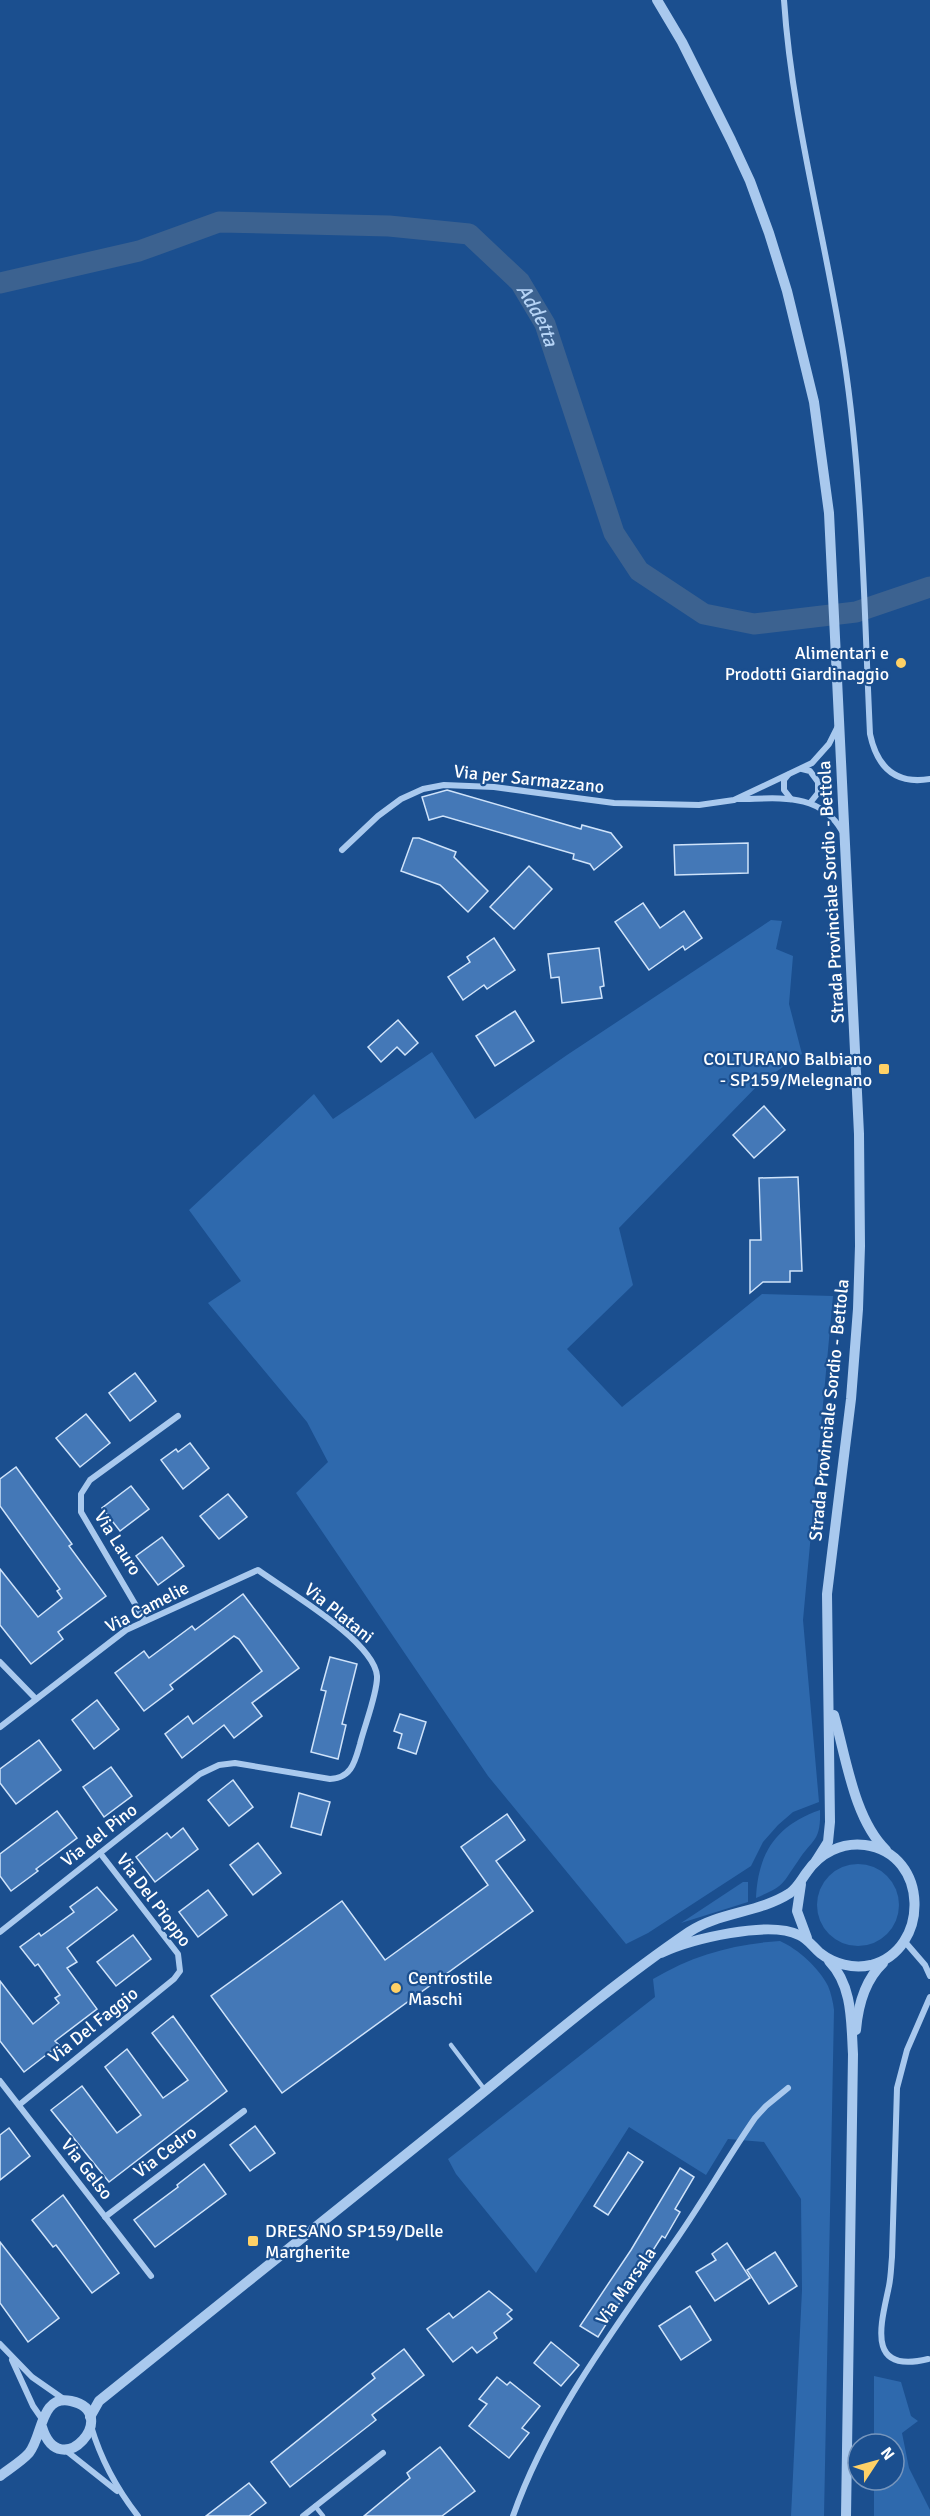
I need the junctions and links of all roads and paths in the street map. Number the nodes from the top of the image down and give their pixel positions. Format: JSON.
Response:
{"nodes":[{"id":1,"x":657,"y":0,"type":"edge"},
{"id":2,"x":784,"y":0,"type":"edge"},
{"id":3,"x":839,"y":722,"type":"junction"},
{"id":4,"x":801,"y":769,"type":"junction"},
{"id":5,"x":788,"y":775,"type":"junction"},
{"id":6,"x":930,"y":778,"type":"edge"},
{"id":7,"x":734,"y":800,"type":"junction"},
{"id":8,"x":791,"y":800,"type":"junction"},
{"id":9,"x":810,"y":803,"type":"junction"},
{"id":10,"x":844,"y":839,"type":"junction"},
{"id":11,"x":342,"y":850,"type":"dead end"},
{"id":12,"x":178,"y":1416,"type":"dead end"},
{"id":13,"x":258,"y":1570,"type":"joint"},
{"id":14,"x":146,"y":1621,"type":"junction"},
{"id":15,"x":0,"y":1662,"type":"edge"},
{"id":16,"x":830,"y":1697,"type":"junction"},
{"id":17,"x":36,"y":1699,"type":"junction"},
{"id":18,"x":0,"y":1727,"type":"edge"},
{"id":19,"x":219,"y":1765,"type":"joint"},
{"id":20,"x":100,"y":1853,"type":"junction"},
{"id":21,"x":898,"y":1860,"type":"junction"},
{"id":22,"x":816,"y":1861,"type":"junction"},
{"id":23,"x":803,"y":1879,"type":"junction"},
{"id":24,"x":0,"y":1932,"type":"edge"},
{"id":25,"x":906,"y":1943,"type":"junction"},
{"id":26,"x":814,"y":1948,"type":"junction"},
{"id":27,"x":661,"y":1953,"type":"junction"},
{"id":28,"x":823,"y":1955,"type":"junction"},
{"id":29,"x":891,"y":1956,"type":"junction"},
{"id":30,"x":181,"y":1965,"type":"joint"},
{"id":31,"x":930,"y":1976,"type":"edge"},
{"id":32,"x":930,"y":1998,"type":"edge"},
{"id":33,"x":451,"y":2045,"type":"dead end"},
{"id":34,"x":854,"y":2054,"type":"junction"},
{"id":35,"x":0,"y":2081,"type":"edge"},
{"id":36,"x":788,"y":2088,"type":"dead end"},
{"id":37,"x":485,"y":2090,"type":"junction"},
{"id":38,"x":19,"y":2106,"type":"junction"},
{"id":39,"x":244,"y":2111,"type":"dead end"},
{"id":40,"x":105,"y":2217,"type":"junction"},
{"id":41,"x":151,"y":2276,"type":"dead end"},
{"id":42,"x":0,"y":2344,"type":"edge"},
{"id":43,"x":11,"y":2357,"type":"junction"},
{"id":44,"x":928,"y":2359,"type":"dead end"},
{"id":45,"x":65,"y":2400,"type":"junction"},
{"id":46,"x":99,"y":2401,"type":"junction"},
{"id":47,"x":80,"y":2404,"type":"junction"},
{"id":48,"x":90,"y":2421,"type":"junction"},
{"id":49,"x":42,"y":2423,"type":"junction"},
{"id":50,"x":60,"y":2448,"type":"junction"},
{"id":51,"x":29,"y":2452,"type":"junction"},
{"id":52,"x":383,"y":2453,"type":"dead end"},
{"id":53,"x":0,"y":2476,"type":"edge"},
{"id":54,"x":120,"y":2493,"type":"junction"},
{"id":55,"x":315,"y":2506,"type":"junction"},
{"id":56,"x":138,"y":2516,"type":"edge"},
{"id":57,"x":303,"y":2516,"type":"edge"},
{"id":58,"x":323,"y":2516,"type":"edge"},
{"id":59,"x":513,"y":2516,"type":"edge"},
{"id":60,"x":846,"y":2516,"type":"edge"}],
"edges":[{"from":1,"to":3,"type":"street","name":"Strada Provinciale Sordio - Bettola"},
{"from":2,"to":6,"type":"street"},
{"from":3,"to":4,"type":"street"},
{"from":3,"to":10,"type":"street","name":"Strada Provinciale Sordio - Bettola"},
{"from":4,"to":5,"type":"street"},
{"from":4,"to":9,"type":"street"},
{"from":5,"to":7,"type":"street"},
{"from":5,"to":8,"type":"street"},
{"from":7,"to":8,"type":"street"},
{"from":7,"to":11,"type":"street","name":"Via per Sarmazzano"},
{"from":8,"to":9,"type":"street"},
{"from":9,"to":10,"type":"street"},
{"from":10,"to":16,"type":"street","name":"Strada Provinciale Sordio - Bettola"},
{"from":12,"to":14,"type":"street","name":"Via Lauro"},
{"from":13,"to":14,"type":"street","name":"Via Camelie"},
{"from":13,"to":19,"type":"street","name":"Via Platani"},
{"from":14,"to":17,"type":"street","name":"Via Camelie"},
{"from":15,"to":17,"type":"street"},
{"from":16,"to":21,"type":"street","name":"Strada Provinciale Sordio - Bettola"},
{"from":16,"to":22,"type":"street","name":"Strada Provinciale Sordio - Bettola"},
{"from":17,"to":18,"type":"street","name":"Via Camelie"},
{"from":19,"to":20,"type":"street","name":"Via del Pino"},
{"from":20,"to":24,"type":"street","name":"Via del Pino"},
{"from":20,"to":30,"type":"street","name":"Via Del Pioppo"},
{"from":21,"to":22,"type":"street"},
{"from":21,"to":25,"type":"street"},
{"from":22,"to":23,"type":"street"},
{"from":23,"to":26,"type":"street"},
{"from":23,"to":27,"type":"street"},
{"from":25,"to":29,"type":"street"},
{"from":25,"to":31,"type":"street"},
{"from":26,"to":27,"type":"street"},
{"from":26,"to":28,"type":"street"},
{"from":27,"to":37,"type":"street"},
{"from":28,"to":29,"type":"street"},
{"from":28,"to":34,"type":"street"},
{"from":29,"to":34,"type":"street"},
{"from":30,"to":38,"type":"street","name":"Via Del Faggio"},
{"from":32,"to":44,"type":"street"},
{"from":33,"to":37,"type":"lane"},
{"from":34,"to":60,"type":"street"},
{"from":35,"to":38,"type":"street","name":"Via Gelso"},
{"from":36,"to":59,"type":"street","name":"Via Marsala"},
{"from":37,"to":46,"type":"street"},
{"from":38,"to":40,"type":"street","name":"Via Gelso"},
{"from":39,"to":40,"type":"street","name":"Via Cedro"},
{"from":40,"to":41,"type":"street","name":"Via Gelso"},
{"from":42,"to":43,"type":"street"},
{"from":43,"to":45,"type":"street"},
{"from":43,"to":49,"type":"street"},
{"from":45,"to":47,"type":"street"},
{"from":45,"to":49,"type":"street"},
{"from":46,"to":47,"type":"street"},
{"from":46,"to":48,"type":"street"},
{"from":47,"to":48,"type":"street"},
{"from":48,"to":50,"type":"street"},
{"from":48,"to":54,"type":"street"},
{"from":49,"to":50,"type":"street"},
{"from":49,"to":51,"type":"street"},
{"from":50,"to":51,"type":"street"},
{"from":50,"to":54,"type":"street"},
{"from":51,"to":53,"type":"street"},
{"from":52,"to":55,"type":"street"},
{"from":54,"to":56,"type":"street"},
{"from":55,"to":57,"type":"street"},
{"from":55,"to":58,"type":"lane"}]}
